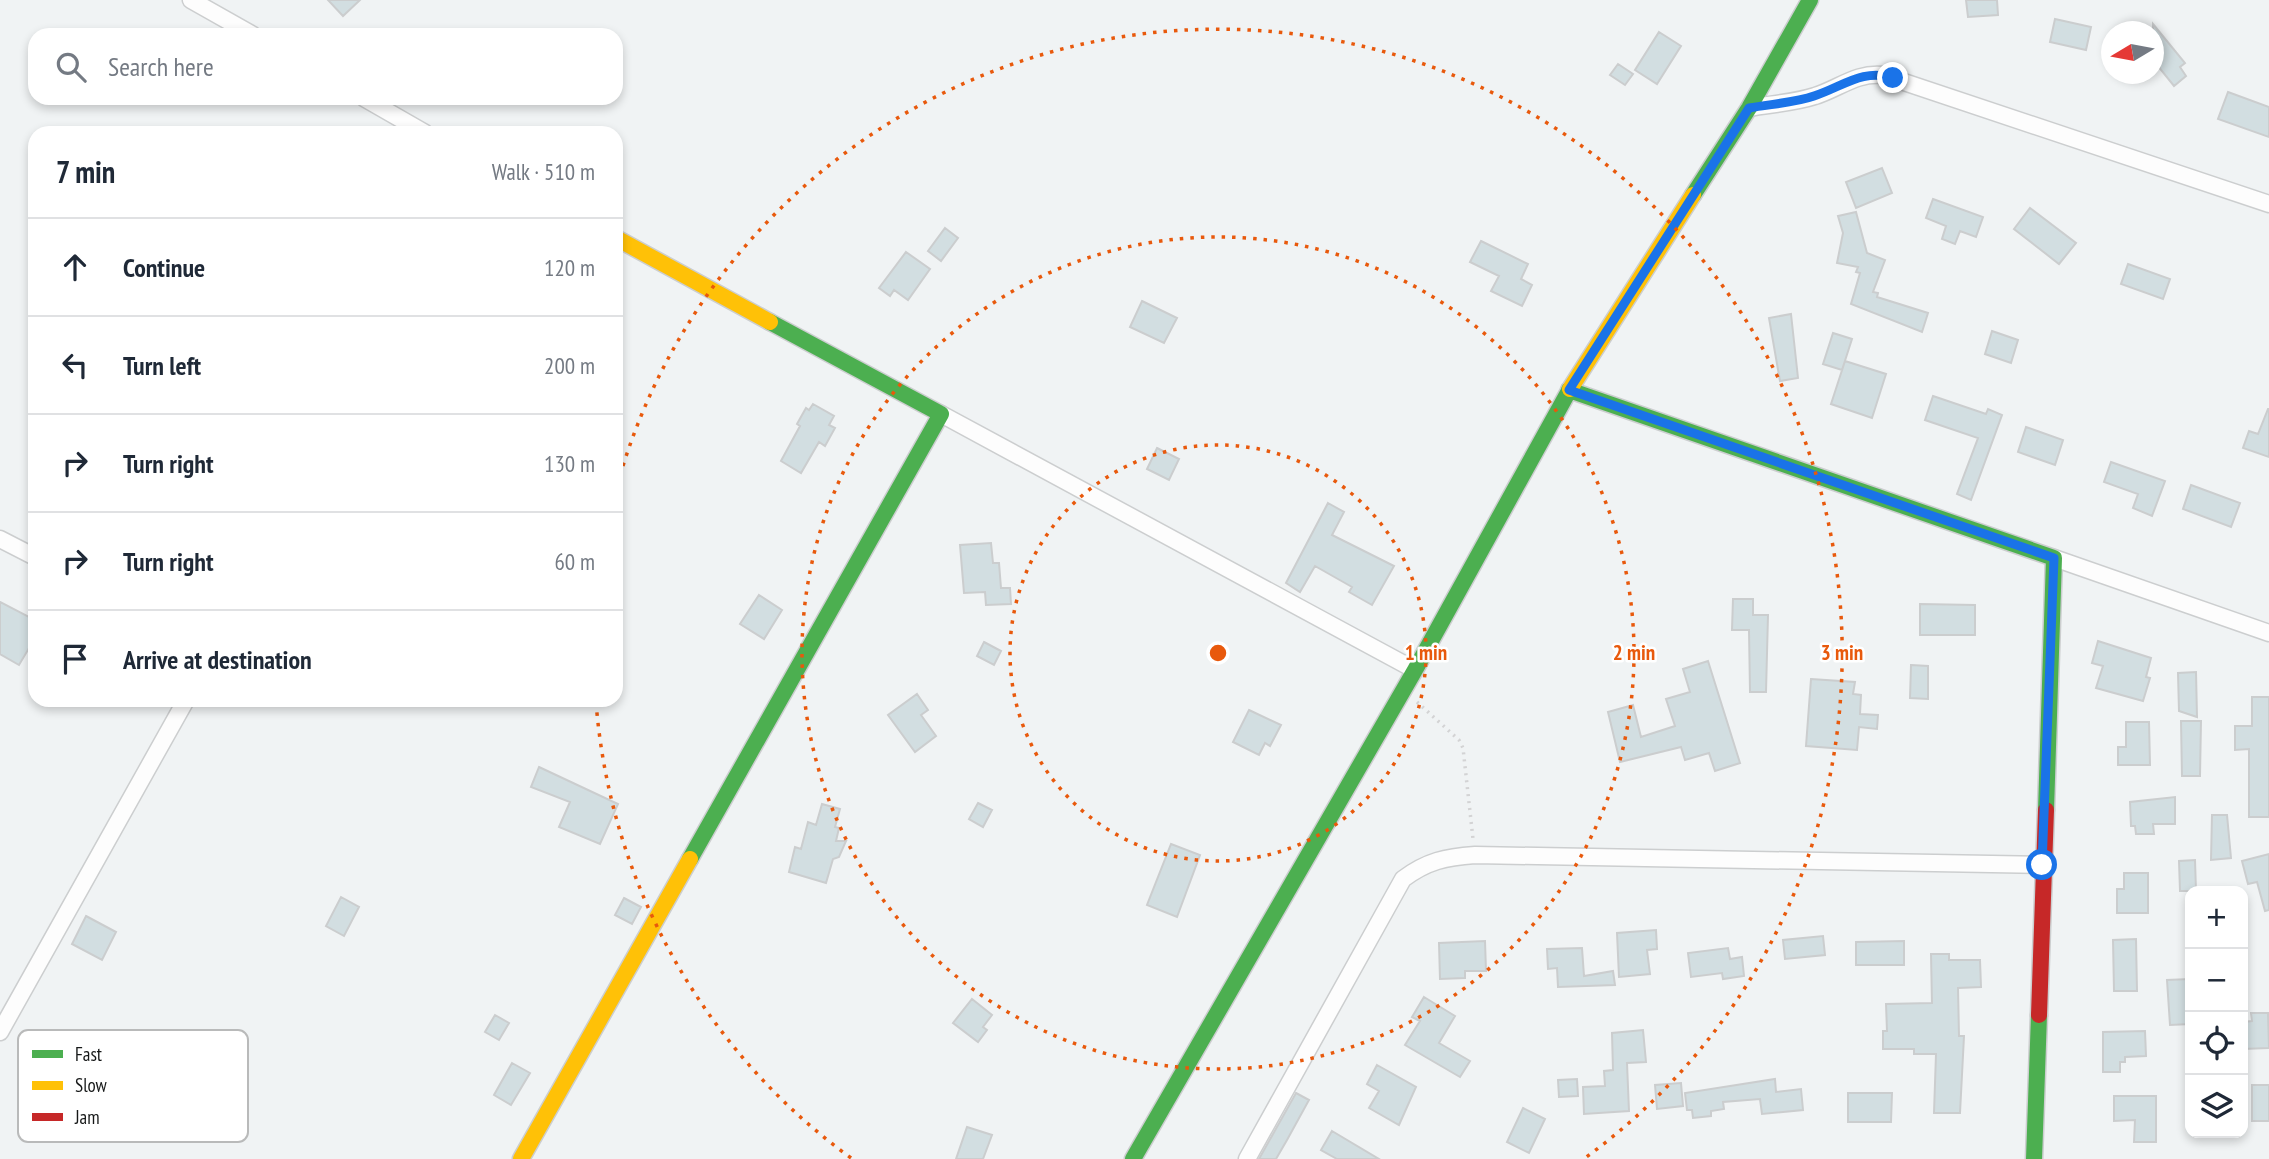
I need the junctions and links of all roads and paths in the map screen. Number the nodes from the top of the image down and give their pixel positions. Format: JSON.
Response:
{"nodes":[{"id":1,"x":191,"y":0,"type":"edge"},
{"id":2,"x":1811,"y":0,"type":"edge"},
{"id":3,"x":241,"y":28,"type":"edge"},
{"id":4,"x":376,"y":105,"type":"edge"},
{"id":5,"x":1749,"y":108,"type":"junction"},
{"id":6,"x":413,"y":126,"type":"edge"},
{"id":7,"x":2269,"y":204,"type":"edge"},
{"id":8,"x":623,"y":242,"type":"edge"},
{"id":9,"x":1569,"y":390,"type":"junction"},
{"id":10,"x":941,"y":414,"type":"junction"},
{"id":11,"x":0,"y":539,"type":"edge"},
{"id":12,"x":28,"y":553,"type":"edge"},
{"id":13,"x":2054,"y":558,"type":"junction"},
{"id":14,"x":2269,"y":633,"type":"edge"},
{"id":15,"x":1415,"y":670,"type":"junction"},
{"id":16,"x":1404,"y":690,"type":"junction"},
{"id":17,"x":182,"y":707,"type":"edge"},
{"id":18,"x":1475,"y":855,"type":"junction"},
{"id":19,"x":2042,"y":865,"type":"junction"},
{"id":20,"x":0,"y":1032,"type":"edge"},
{"id":21,"x":522,"y":1159,"type":"edge"},
{"id":22,"x":1133,"y":1159,"type":"edge"},
{"id":23,"x":1247,"y":1159,"type":"edge"},
{"id":24,"x":2034,"y":1159,"type":"edge"}],
"edges":[{"from":1,"to":3,"type":"street"},
{"from":2,"to":5,"type":"street"},
{"from":4,"to":6,"type":"street"},
{"from":5,"to":7,"type":"street"},
{"from":5,"to":9,"type":"street"},
{"from":8,"to":10,"type":"street"},
{"from":9,"to":13,"type":"street"},
{"from":9,"to":15,"type":"street"},
{"from":10,"to":15,"type":"street"},
{"from":10,"to":21,"type":"street"},
{"from":11,"to":12,"type":"street"},
{"from":13,"to":14,"type":"street"},
{"from":13,"to":19,"type":"street"},
{"from":15,"to":16,"type":"street"},
{"from":16,"to":18,"type":"path"},
{"from":16,"to":22,"type":"street"},
{"from":17,"to":20,"type":"street"},
{"from":18,"to":19,"type":"street"},
{"from":18,"to":23,"type":"street"},
{"from":19,"to":24,"type":"street"}]}
